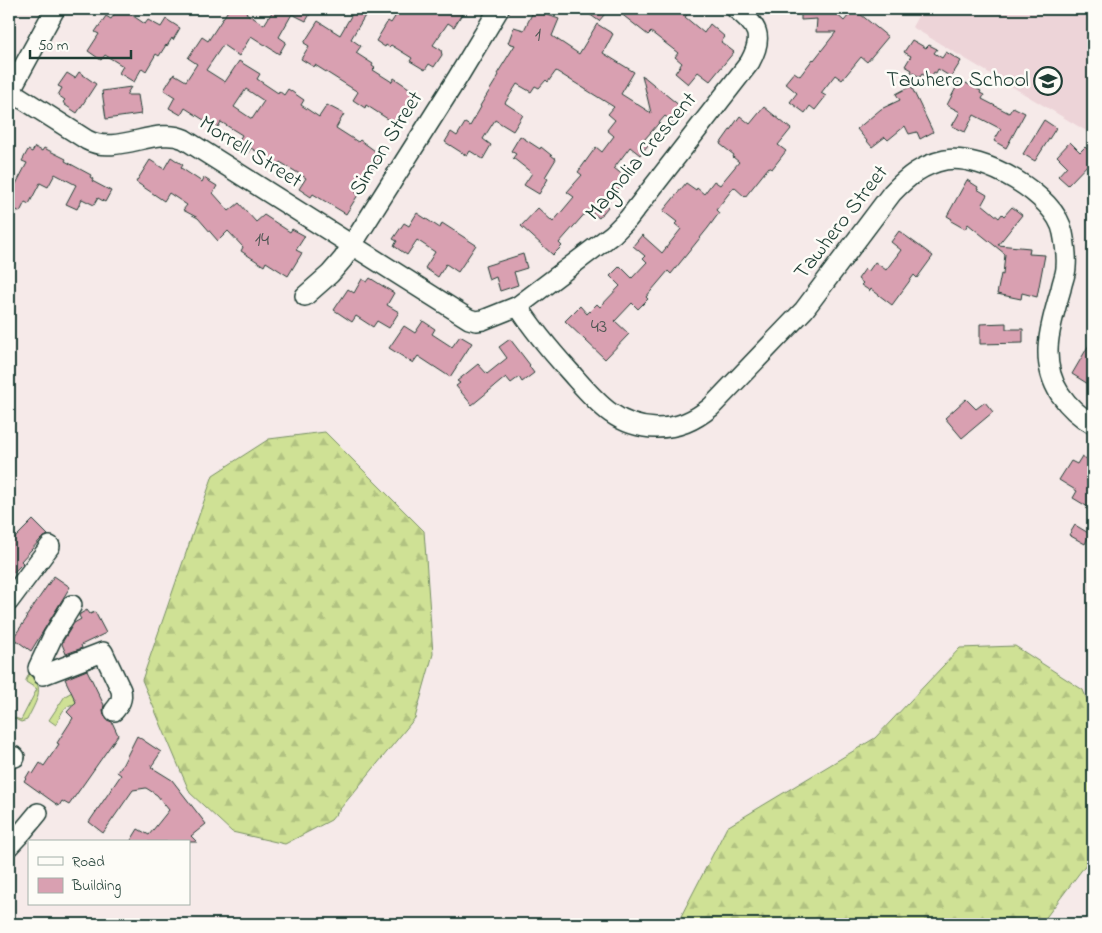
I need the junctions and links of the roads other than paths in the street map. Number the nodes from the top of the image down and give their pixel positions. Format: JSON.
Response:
{"nodes":[{"id":1,"x":55,"y":9,"type":"edge"},
{"id":2,"x":499,"y":9,"type":"edge"},
{"id":3,"x":736,"y":9,"type":"edge"},
{"id":4,"x":9,"y":92,"type":"edge"},
{"id":5,"x":352,"y":245,"type":"junction"},
{"id":6,"x":305,"y":296,"type":"dead end"},
{"id":7,"x":518,"y":306,"type":"junction"},
{"id":8,"x":1093,"y":424,"type":"edge"},
{"id":9,"x":50,"y":546,"type":"dead end"},
{"id":10,"x":9,"y":601,"type":"edge"},
{"id":11,"x":72,"y":605,"type":"dead end"},
{"id":12,"x":114,"y":711,"type":"dead end"},
{"id":13,"x":38,"y":812,"type":"dead end"},
{"id":14,"x":9,"y":846,"type":"edge"}],
"edges":[{"from":1,"to":4,"type":"street"},
{"from":2,"to":5,"type":"street","name":"Simon Street"},
{"from":3,"to":7,"type":"street","name":"Magnolia Crescent"},
{"from":4,"to":5,"type":"street","name":"Morrell Street"},
{"from":5,"to":6,"type":"street","name":"Simon Street"},
{"from":5,"to":7,"type":"street","name":"Magnolia Crescent"},
{"from":7,"to":8,"type":"street","name":"Tawhero Street"},
{"from":9,"to":10,"type":"street"},
{"from":11,"to":12,"type":"street"},
{"from":13,"to":14,"type":"street"}]}
